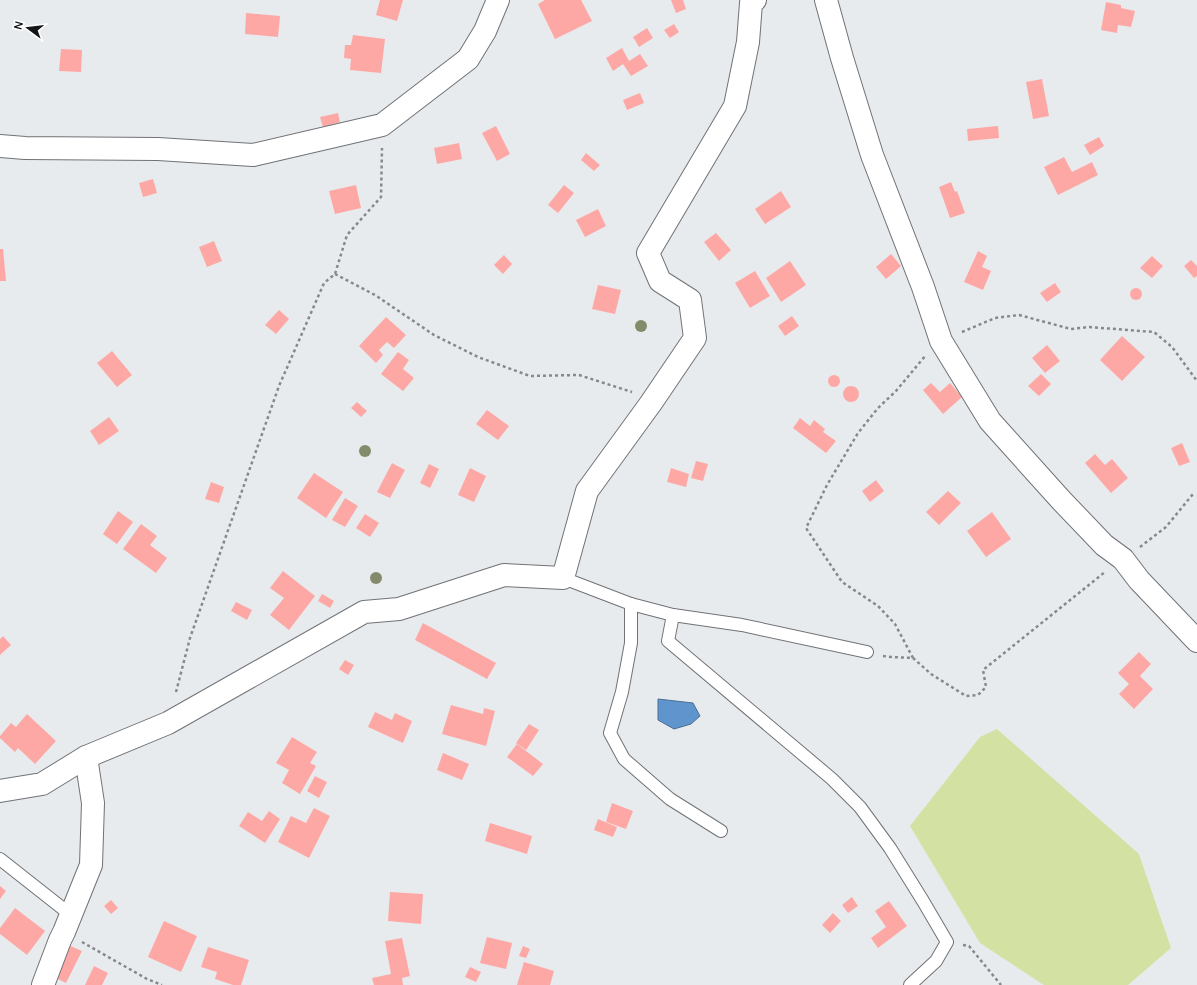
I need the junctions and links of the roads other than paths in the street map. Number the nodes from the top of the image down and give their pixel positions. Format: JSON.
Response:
{"nodes":[{"id":1,"x":498,"y":0,"type":"edge"},
{"id":2,"x":755,"y":0,"type":"edge"},
{"id":3,"x":826,"y":0,"type":"edge"},
{"id":4,"x":0,"y":146,"type":"edge"},
{"id":5,"x":563,"y":578,"type":"junction"},
{"id":6,"x":631,"y":604,"type":"junction"},
{"id":7,"x":673,"y":615,"type":"junction"},
{"id":8,"x":1197,"y":641,"type":"edge"},
{"id":9,"x":867,"y":652,"type":"road end"},
{"id":10,"x":86,"y":757,"type":"junction"},
{"id":11,"x":0,"y":791,"type":"edge"},
{"id":12,"x":721,"y":830,"type":"dead end"},
{"id":13,"x":0,"y":859,"type":"edge"},
{"id":14,"x":68,"y":923,"type":"junction"},
{"id":15,"x":43,"y":985,"type":"edge"},
{"id":16,"x":910,"y":985,"type":"edge"}],
"edges":[{"from":1,"to":4,"type":"street"},
{"from":2,"to":5,"type":"street"},
{"from":3,"to":8,"type":"street"},
{"from":5,"to":6,"type":"lane"},
{"from":5,"to":10,"type":"street"},
{"from":6,"to":7,"type":"lane"},
{"from":6,"to":12,"type":"lane"},
{"from":7,"to":9,"type":"lane"},
{"from":7,"to":16,"type":"lane"},
{"from":10,"to":11,"type":"street"},
{"from":10,"to":14,"type":"street"},
{"from":13,"to":14,"type":"lane"},
{"from":14,"to":15,"type":"street"}]}
